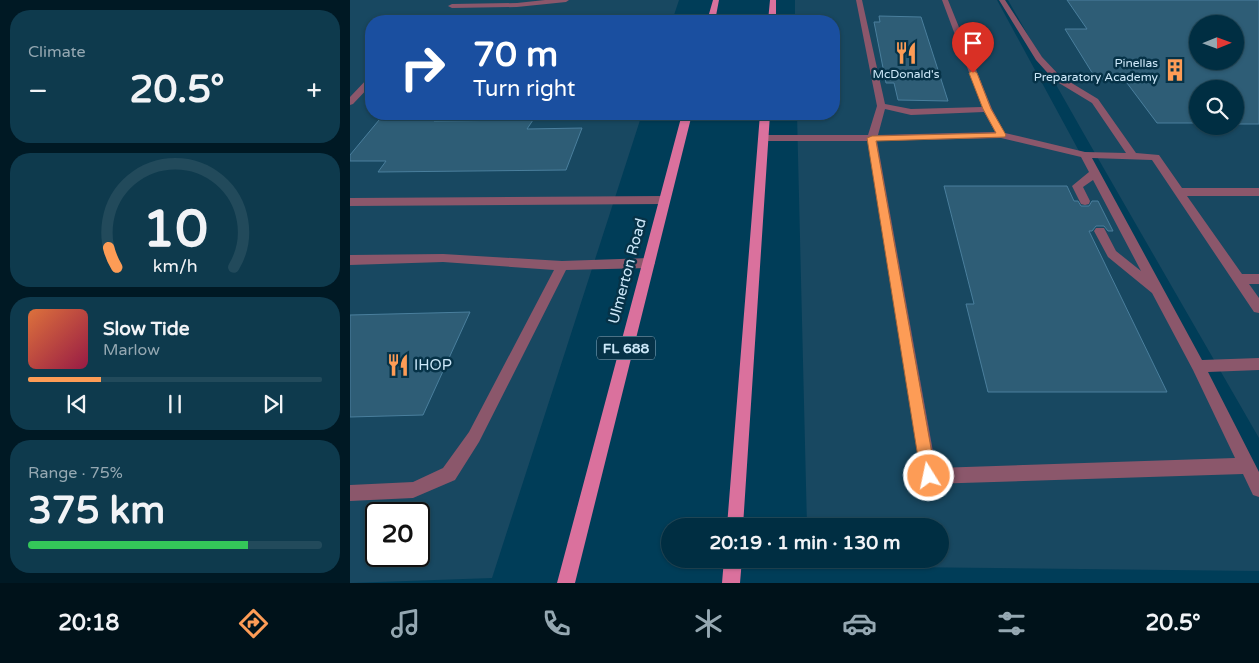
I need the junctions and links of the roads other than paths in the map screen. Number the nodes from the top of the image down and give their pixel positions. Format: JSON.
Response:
{"nodes":[{"id":1,"x":566,"y":0,"type":"edge"},
{"id":2,"x":716,"y":0,"type":"edge"},
{"id":3,"x":773,"y":0,"type":"edge"},
{"id":4,"x":860,"y":0,"type":"edge"},
{"id":5,"x":945,"y":0,"type":"edge"},
{"id":6,"x":1002,"y":0,"type":"edge"},
{"id":7,"x":452,"y":6,"type":"dead end"},
{"id":8,"x":712,"y":15,"type":"edge"},
{"id":9,"x":772,"y":15,"type":"edge"},
{"id":10,"x":365,"y":86,"type":"edge"},
{"id":11,"x":350,"y":102,"type":"edge"},
{"id":12,"x":881,"y":106,"type":"junction"},
{"id":13,"x":987,"y":109,"type":"junction"},
{"id":14,"x":685,"y":120,"type":"edge"},
{"id":15,"x":765,"y":120,"type":"edge"},
{"id":16,"x":1002,"y":135,"type":"junction"},
{"id":17,"x":764,"y":138,"type":"junction"},
{"id":18,"x":872,"y":138,"type":"junction"},
{"id":19,"x":1085,"y":155,"type":"junction"},
{"id":20,"x":1133,"y":156,"type":"junction"},
{"id":21,"x":1095,"y":173,"type":"junction"},
{"id":22,"x":1180,"y":192,"type":"junction"},
{"id":23,"x":1259,"y":192,"type":"edge"},
{"id":24,"x":664,"y":200,"type":"junction"},
{"id":25,"x":1085,"y":201,"type":"dead end"},
{"id":26,"x":350,"y":202,"type":"edge"},
{"id":27,"x":1100,"y":231,"type":"dead end"},
{"id":28,"x":350,"y":260,"type":"edge"},
{"id":29,"x":649,"y":263,"type":"junction"},
{"id":30,"x":562,"y":266,"type":"junction"},
{"id":31,"x":1239,"y":279,"type":"junction"},
{"id":32,"x":1259,"y":279,"type":"edge"},
{"id":33,"x":1159,"y":293,"type":"junction"},
{"id":34,"x":1259,"y":308,"type":"edge"},
{"id":35,"x":1259,"y":364,"type":"edge"},
{"id":36,"x":1198,"y":366,"type":"junction"},
{"id":37,"x":1247,"y":466,"type":"junction"},
{"id":38,"x":1259,"y":489,"type":"edge"},
{"id":39,"x":350,"y":493,"type":"edge"},
{"id":40,"x":736,"y":518,"type":"edge"},
{"id":41,"x":732,"y":568,"type":"edge"},
{"id":42,"x":566,"y":583,"type":"edge"},
{"id":43,"x":731,"y":583,"type":"edge"}],
"edges":[{"from":1,"to":7,"type":"lane"},
{"from":2,"to":8,"type":"main road"},
{"from":3,"to":9,"type":"main road"},
{"from":4,"to":12,"type":"lane"},
{"from":5,"to":13,"type":"lane"},
{"from":6,"to":20,"type":"lane"},
{"from":10,"to":11,"type":"lane"},
{"from":12,"to":13,"type":"lane"},
{"from":12,"to":18,"type":"lane"},
{"from":13,"to":16,"type":"lane"},
{"from":14,"to":24,"type":"main road","name":"Ulmerton Road","number":"FL 688"},
{"from":15,"to":17,"type":"main road"},
{"from":16,"to":18,"type":"lane"},
{"from":16,"to":19,"type":"lane"},
{"from":17,"to":18,"type":"lane"},
{"from":17,"to":40,"type":"main road"},
{"from":18,"to":37,"type":"lane"},
{"from":19,"to":20,"type":"lane"},
{"from":19,"to":21,"type":"lane"},
{"from":20,"to":22,"type":"lane"},
{"from":21,"to":25,"type":"lane"},
{"from":21,"to":33,"type":"lane"},
{"from":22,"to":23,"type":"lane"},
{"from":22,"to":31,"type":"lane"},
{"from":24,"to":26,"type":"lane"},
{"from":24,"to":29,"type":"main road","name":"Ulmerton Road","number":"FL 688"},
{"from":27,"to":33,"type":"lane"},
{"from":28,"to":30,"type":"lane"},
{"from":29,"to":30,"type":"lane"},
{"from":29,"to":42,"type":"main road","name":"Ulmerton Road","number":"FL 688"},
{"from":30,"to":39,"type":"lane"},
{"from":31,"to":32,"type":"lane"},
{"from":31,"to":34,"type":"lane"},
{"from":33,"to":36,"type":"lane"},
{"from":35,"to":36,"type":"lane"},
{"from":36,"to":37,"type":"lane"},
{"from":37,"to":38,"type":"lane"},
{"from":41,"to":43,"type":"main road"}]}
